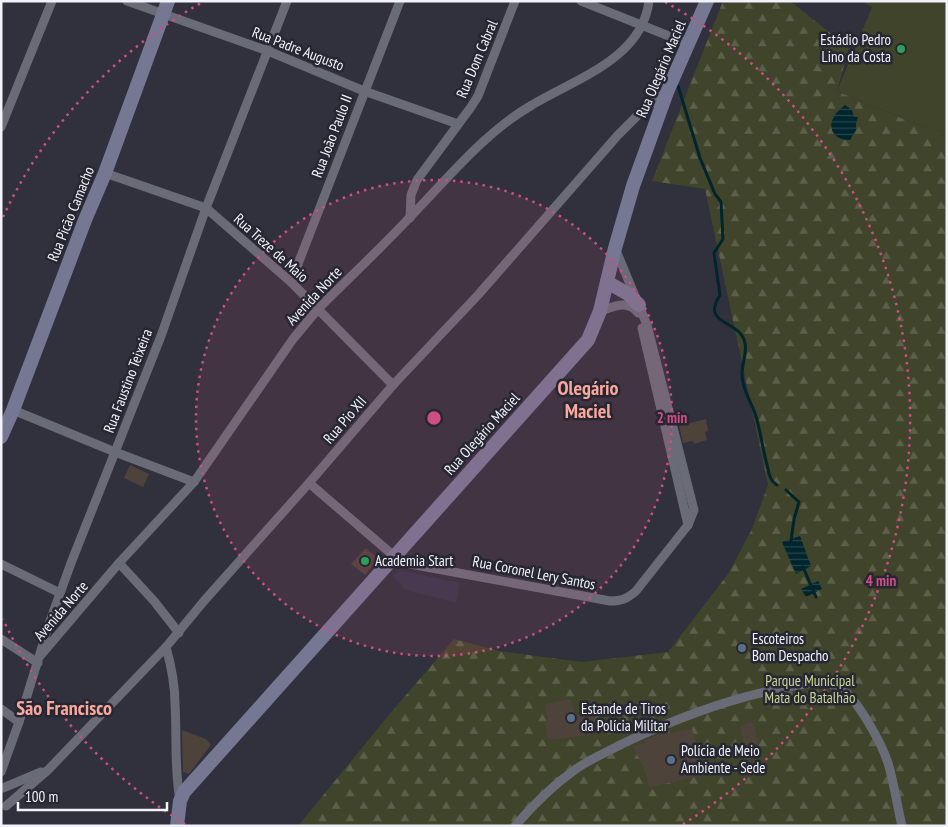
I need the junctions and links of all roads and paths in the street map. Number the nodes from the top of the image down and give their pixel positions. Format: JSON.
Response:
{"nodes":[{"id":1,"x":52,"y":1,"type":"edge"},
{"id":2,"x":127,"y":1,"type":"edge"},
{"id":3,"x":168,"y":1,"type":"edge"},
{"id":4,"x":287,"y":1,"type":"edge"},
{"id":5,"x":400,"y":1,"type":"edge"},
{"id":6,"x":516,"y":1,"type":"edge"},
{"id":7,"x":581,"y":1,"type":"edge"},
{"id":8,"x":649,"y":1,"type":"edge"},
{"id":9,"x":707,"y":1,"type":"edge"},
{"id":10,"x":163,"y":15,"type":"junction"},
{"id":11,"x":643,"y":25,"type":"junction"},
{"id":12,"x":689,"y":44,"type":"junction"},
{"id":13,"x":268,"y":51,"type":"junction"},
{"id":14,"x":364,"y":91,"type":"junction"},
{"id":15,"x":667,"y":92,"type":"junction"},
{"id":16,"x":458,"y":124,"type":"junction"},
{"id":17,"x":1,"y":127,"type":"edge"},
{"id":18,"x":105,"y":173,"type":"junction"},
{"id":19,"x":206,"y":208,"type":"junction"},
{"id":20,"x":410,"y":218,"type":"junction"},
{"id":21,"x":615,"y":248,"type":"junction"},
{"id":22,"x":291,"y":282,"type":"junction"},
{"id":23,"x":607,"y":282,"type":"junction"},
{"id":24,"x":318,"y":309,"type":"junction"},
{"id":25,"x":639,"y":311,"type":"junction"},
{"id":26,"x":600,"y":312,"type":"junction"},
{"id":27,"x":393,"y":385,"type":"junction"},
{"id":28,"x":13,"y":410,"type":"junction"},
{"id":29,"x":1,"y":437,"type":"edge"},
{"id":30,"x":115,"y":452,"type":"junction"},
{"id":31,"x":194,"y":482,"type":"junction"},
{"id":32,"x":309,"y":483,"type":"junction"},
{"id":33,"x":394,"y":556,"type":"junction"},
{"id":34,"x":119,"y":563,"type":"junction"},
{"id":35,"x":1,"y":564,"type":"edge"},
{"id":36,"x":60,"y":593,"type":"junction"},
{"id":37,"x":179,"y":633,"type":"junction"},
{"id":38,"x":1,"y":639,"type":"edge"},
{"id":39,"x":166,"y":646,"type":"junction"},
{"id":40,"x":39,"y":660,"type":"junction"},
{"id":41,"x":1,"y":709,"type":"edge"},
{"id":42,"x":19,"y":722,"type":"junction"},
{"id":43,"x":5,"y":748,"type":"edge"},
{"id":44,"x":48,"y":770,"type":"junction"},
{"id":45,"x":1,"y":772,"type":"edge"},
{"id":46,"x":2,"y":788,"type":"edge"},
{"id":47,"x":180,"y":801,"type":"junction"},
{"id":48,"x":4,"y":808,"type":"edge"},
{"id":49,"x":178,"y":826,"type":"edge"},
{"id":50,"x":514,"y":826,"type":"edge"},
{"id":51,"x":902,"y":826,"type":"edge"}],
"edges":[{"from":1,"to":17,"type":"street"},
{"from":2,"to":10,"type":"street","name":"Rua Padre Augusto"},
{"from":3,"to":10,"type":"street","name":"Rua Picão Camacho"},
{"from":4,"to":13,"type":"street","name":"Rua Faustino Teixeira"},
{"from":5,"to":14,"type":"street","name":"Rua João Paulo II"},
{"from":6,"to":16,"type":"street","name":"Rua Dom Cabral"},
{"from":7,"to":11,"type":"street"},
{"from":8,"to":11,"type":"street","name":"Avenida Norte"},
{"from":9,"to":12,"type":"street","name":"Rua Olegário Maciel"},
{"from":10,"to":13,"type":"street","name":"Rua Padre Augusto"},
{"from":10,"to":18,"type":"street","name":"Rua Picão Camacho"},
{"from":11,"to":12,"type":"street"},
{"from":11,"to":20,"type":"street","name":"Avenida Norte"},
{"from":12,"to":15,"type":"street","name":"Rua Olegário Maciel"},
{"from":13,"to":14,"type":"street","name":"Rua Padre Augusto"},
{"from":13,"to":19,"type":"street","name":"Rua Faustino Teixeira"},
{"from":14,"to":16,"type":"street","name":"Rua Padre Augusto"},
{"from":14,"to":22,"type":"street","name":"Rua João Paulo II"},
{"from":15,"to":21,"type":"street","name":"Rua Olegário Maciel"},
{"from":15,"to":27,"type":"street","name":"Rua Pio XII"},
{"from":16,"to":20,"type":"street","name":"Rua Dom Cabral"},
{"from":18,"to":19,"type":"street","name":"Rua Treze de Maio"},
{"from":18,"to":28,"type":"street","name":"Rua Picão Camacho"},
{"from":19,"to":22,"type":"street","name":"Rua Treze de Maio"},
{"from":19,"to":30,"type":"street","name":"Rua Faustino Teixeira"},
{"from":20,"to":24,"type":"street","name":"Avenida Norte"},
{"from":21,"to":23,"type":"street","name":"Rua Olegário Maciel"},
{"from":21,"to":25,"type":"street","name":"Rua Coronel Lery Santos"},
{"from":22,"to":24,"type":"street","name":"Rua Treze de Maio"},
{"from":23,"to":25,"type":"street"},
{"from":23,"to":26,"type":"street","name":"Rua Olegário Maciel"},
{"from":24,"to":27,"type":"street","name":"Rua Treze de Maio"},
{"from":24,"to":31,"type":"street","name":"Avenida Norte"},
{"from":25,"to":26,"type":"street"},
{"from":25,"to":33,"type":"street","name":"Rua Coronel Lery Santos"},
{"from":26,"to":33,"type":"street","name":"Rua Olegário Maciel"},
{"from":27,"to":32,"type":"street","name":"Rua Pio XII"},
{"from":28,"to":29,"type":"street","name":"Rua Picão Camacho"},
{"from":28,"to":30,"type":"street"},
{"from":30,"to":31,"type":"street"},
{"from":30,"to":36,"type":"street","name":"Rua Faustino Teixeira"},
{"from":31,"to":34,"type":"street","name":"Avenida Norte"},
{"from":32,"to":33,"type":"street","name":"Rua Coronel Lery Santos"},
{"from":32,"to":37,"type":"street","name":"Rua Pio XII"},
{"from":33,"to":47,"type":"street","name":"Rua Olegário Maciel"},
{"from":34,"to":37,"type":"street"},
{"from":34,"to":40,"type":"street","name":"Avenida Norte"},
{"from":35,"to":36,"type":"street"},
{"from":36,"to":40,"type":"street","name":"Rua Faustino Teixeira"},
{"from":37,"to":39,"type":"street","name":"Rua Pio XII"},
{"from":38,"to":40,"type":"street"},
{"from":39,"to":44,"type":"street","name":"Rua Pio XII"},
{"from":39,"to":47,"type":"street"},
{"from":40,"to":42,"type":"street","name":"Rua Faustino Teixeira"},
{"from":41,"to":42,"type":"street"},
{"from":42,"to":43,"type":"street","name":"Rua Faustino Teixeira"},
{"from":43,"to":45,"type":"street","name":"Rua Faustino Teixeira"},
{"from":44,"to":46,"type":"street","name":"Rua Pio XII"},
{"from":44,"to":48,"type":"street","name":"Rua Pio XII"},
{"from":46,"to":48,"type":"street"},
{"from":47,"to":49,"type":"street"},
{"from":50,"to":51,"type":"street"}]}
